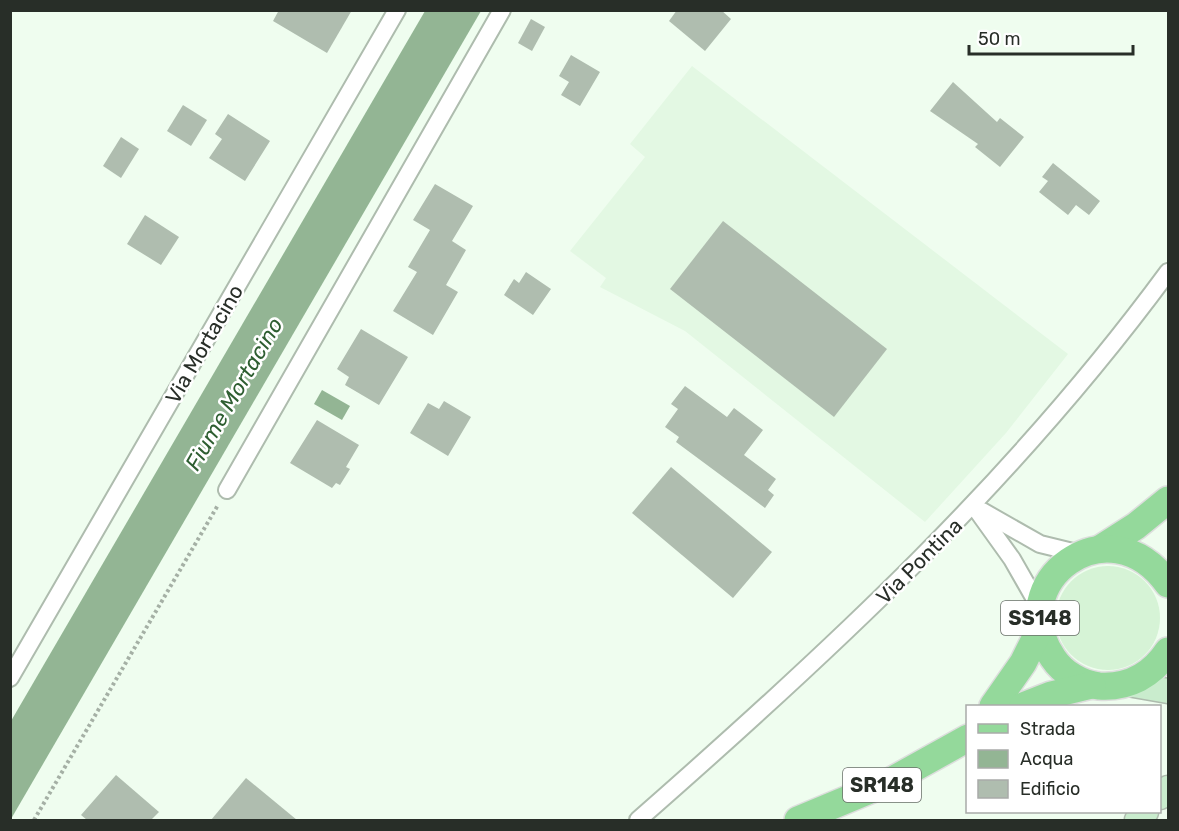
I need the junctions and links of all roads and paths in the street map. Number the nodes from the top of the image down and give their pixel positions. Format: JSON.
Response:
{"nodes":[{"id":1,"x":397,"y":10,"type":"edge"},
{"id":2,"x":502,"y":10,"type":"edge"},
{"id":3,"x":1168,"y":272,"type":"edge"},
{"id":4,"x":227,"y":490,"type":"joint"},
{"id":5,"x":1168,"y":500,"type":"edge"},
{"id":6,"x":974,"y":506,"type":"junction"},
{"id":7,"x":1090,"y":552,"type":"junction"},
{"id":8,"x":1168,"y":563,"type":"edge"},
{"id":9,"x":1168,"y":576,"type":"edge"},
{"id":10,"x":1168,"y":584,"type":"edge"},
{"id":11,"x":1040,"y":618,"type":"junction"},
{"id":12,"x":1168,"y":651,"type":"edge"},
{"id":13,"x":10,"y":678,"type":"edge"},
{"id":14,"x":1128,"y":684,"type":"junction"},
{"id":15,"x":1092,"y":685,"type":"junction"},
{"id":16,"x":1168,"y":692,"type":"edge"},
{"id":17,"x":994,"y":705,"type":"edge"},
{"id":18,"x":1026,"y":705,"type":"edge"},
{"id":19,"x":966,"y":738,"type":"edge"},
{"id":20,"x":34,"y":820,"type":"edge"},
{"id":21,"x":638,"y":820,"type":"edge"},
{"id":22,"x":798,"y":820,"type":"edge"}],
"edges":[{"from":1,"to":13,"type":"street","name":"Via Mortacino"},
{"from":2,"to":4,"type":"street"},
{"from":3,"to":6,"type":"street","name":"Via Pontina"},
{"from":4,"to":20,"type":"path"},
{"from":5,"to":7,"type":"main road"},
{"from":6,"to":7,"type":"street"},
{"from":6,"to":11,"type":"street"},
{"from":6,"to":21,"type":"street","name":"Via Pontina"},
{"from":7,"to":10,"type":"main road"},
{"from":7,"to":11,"type":"main road","number":"SS148"},
{"from":8,"to":9,"type":"main road"},
{"from":11,"to":15,"type":"main road","number":"SS148"},
{"from":11,"to":17,"type":"main road"},
{"from":12,"to":14,"type":"main road","number":"SS148"},
{"from":14,"to":15,"type":"main road","number":"SS148"},
{"from":14,"to":16,"type":"street"},
{"from":15,"to":18,"type":"main road"},
{"from":19,"to":22,"type":"main road","number":"SR148"}]}
